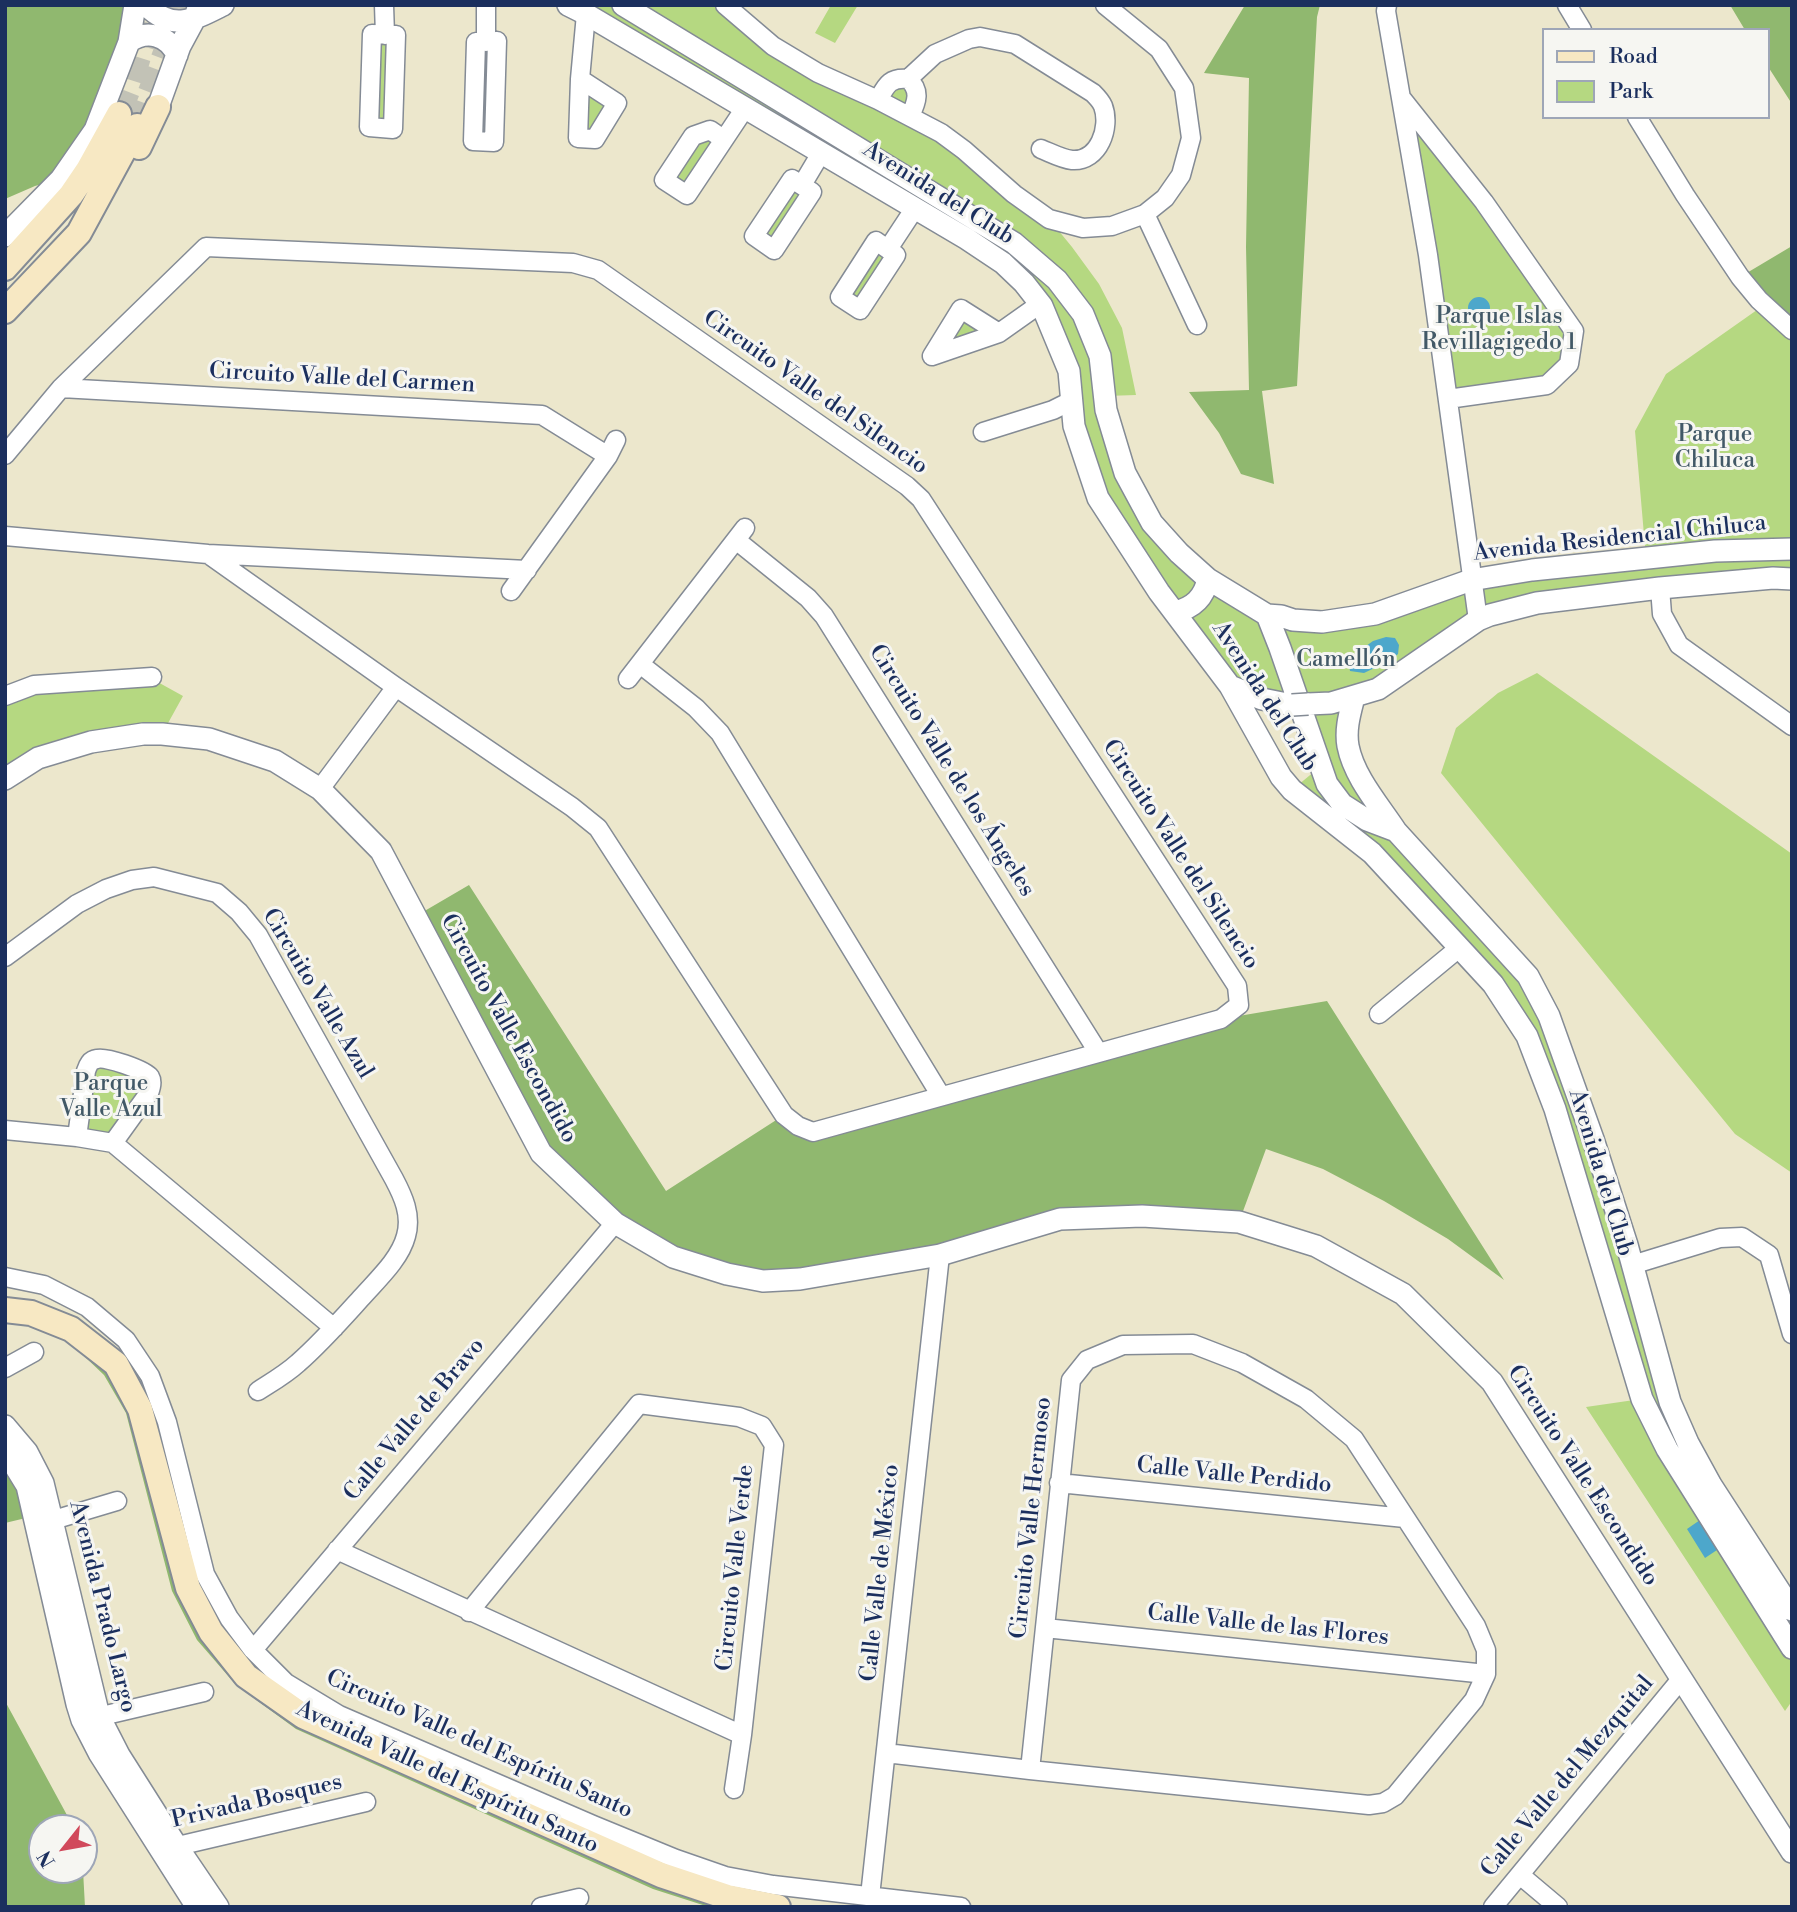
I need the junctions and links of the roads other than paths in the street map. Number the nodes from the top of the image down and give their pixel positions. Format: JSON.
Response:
{"nodes":[{"id":1,"x":135,"y":5,"type":"edge"},
{"id":2,"x":146,"y":5,"type":"edge"},
{"id":3,"x":223,"y":5,"type":"edge"},
{"id":4,"x":384,"y":5,"type":"edge"},
{"id":5,"x":486,"y":5,"type":"edge"},
{"id":6,"x":623,"y":5,"type":"edge"},
{"id":7,"x":725,"y":5,"type":"edge"},
{"id":8,"x":1105,"y":5,"type":"edge"},
{"id":9,"x":1387,"y":5,"type":"edge"},
{"id":10,"x":1567,"y":5,"type":"edge"},
{"id":11,"x":577,"y":10,"type":"edge"},
{"id":12,"x":196,"y":13,"type":"edge"},
{"id":13,"x":1581,"y":28,"type":"edge"},
{"id":14,"x":385,"y":35,"type":"junction"},
{"id":15,"x":129,"y":42,"type":"junction"},
{"id":16,"x":486,"y":42,"type":"junction"},
{"id":17,"x":177,"y":55,"type":"junction"},
{"id":18,"x":580,"y":79,"type":"dead end"},
{"id":19,"x":908,"y":79,"type":"junction"},
{"id":20,"x":1401,"y":96,"type":"junction"},
{"id":21,"x":878,"y":100,"type":"junction"},
{"id":22,"x":158,"y":107,"type":"joint"},
{"id":23,"x":745,"y":108,"type":"junction"},
{"id":24,"x":794,"y":111,"type":"junction"},
{"id":25,"x":910,"y":116,"type":"junction"},
{"id":26,"x":1638,"y":119,"type":"edge"},
{"id":27,"x":784,"y":131,"type":"junction"},
{"id":28,"x":723,"y":139,"type":"dead end"},
{"id":29,"x":1041,"y":149,"type":"dead end"},
{"id":30,"x":821,"y":153,"type":"junction"},
{"id":31,"x":802,"y":185,"type":"dead end"},
{"id":32,"x":915,"y":208,"type":"junction"},
{"id":33,"x":29,"y":213,"type":"junction"},
{"id":34,"x":1145,"y":214,"type":"junction"},
{"id":35,"x":79,"y":233,"type":"junction"},
{"id":36,"x":5,"y":236,"type":"edge"},
{"id":37,"x":1014,"y":243,"type":"junction"},
{"id":38,"x":888,"y":249,"type":"dead end"},
{"id":39,"x":5,"y":261,"type":"edge"},
{"id":40,"x":1003,"y":263,"type":"junction"},
{"id":41,"x":5,"y":268,"type":"edge"},
{"id":42,"x":1040,"y":304,"type":"junction"},
{"id":43,"x":5,"y":311,"type":"edge"},
{"id":44,"x":1197,"y":325,"type":"dead end"},
{"id":45,"x":1792,"y":330,"type":"edge"},
{"id":46,"x":999,"y":333,"type":"dead end"},
{"id":47,"x":61,"y":388,"type":"junction"},
{"id":48,"x":1448,"y":399,"type":"junction"},
{"id":49,"x":1072,"y":401,"type":"junction"},
{"id":50,"x":983,"y":432,"type":"dead end"},
{"id":51,"x":5,"y":455,"type":"edge"},
{"id":52,"x":5,"y":521,"type":"edge"},
{"id":53,"x":14,"y":537,"type":"edge"},
{"id":54,"x":1792,"y":549,"type":"edge"},
{"id":55,"x":208,"y":554,"type":"junction"},
{"id":56,"x":527,"y":570,"type":"junction"},
{"id":57,"x":1208,"y":579,"type":"junction"},
{"id":58,"x":1792,"y":579,"type":"edge"},
{"id":59,"x":1471,"y":580,"type":"junction"},
{"id":60,"x":1660,"y":588,"type":"junction"},
{"id":61,"x":511,"y":591,"type":"dead end"},
{"id":62,"x":1175,"y":612,"type":"junction"},
{"id":63,"x":1267,"y":615,"type":"junction"},
{"id":64,"x":1478,"y":620,"type":"junction"},
{"id":65,"x":640,"y":664,"type":"junction"},
{"id":66,"x":152,"y":677,"type":"dead end"},
{"id":67,"x":628,"y":679,"type":"dead end"},
{"id":68,"x":396,"y":687,"type":"junction"},
{"id":69,"x":1245,"y":694,"type":"junction"},
{"id":70,"x":5,"y":696,"type":"edge"},
{"id":71,"x":1354,"y":697,"type":"junction"},
{"id":72,"x":1792,"y":726,"type":"edge"},
{"id":73,"x":5,"y":779,"type":"edge"},
{"id":74,"x":320,"y":789,"type":"junction"},
{"id":75,"x":1396,"y":831,"type":"junction"},
{"id":76,"x":1459,"y":948,"type":"junction"},
{"id":77,"x":5,"y":957,"type":"edge"},
{"id":78,"x":1379,"y":1014,"type":"dead end"},
{"id":79,"x":1098,"y":1052,"type":"junction"},
{"id":80,"x":941,"y":1096,"type":"junction"},
{"id":81,"x":5,"y":1130,"type":"edge"},
{"id":82,"x":77,"y":1137,"type":"junction"},
{"id":83,"x":113,"y":1143,"type":"junction"},
{"id":84,"x":615,"y":1223,"type":"junction"},
{"id":85,"x":940,"y":1255,"type":"junction"},
{"id":86,"x":1632,"y":1265,"type":"junction"},
{"id":87,"x":5,"y":1277,"type":"edge"},
{"id":88,"x":5,"y":1310,"type":"edge"},
{"id":89,"x":334,"y":1328,"type":"junction"},
{"id":90,"x":1792,"y":1334,"type":"edge"},
{"id":91,"x":34,"y":1352,"type":"dead end"},
{"id":92,"x":5,"y":1368,"type":"edge"},
{"id":93,"x":258,"y":1391,"type":"dead end"},
{"id":94,"x":5,"y":1426,"type":"edge"},
{"id":95,"x":5,"y":1450,"type":"edge"},
{"id":96,"x":1059,"y":1483,"type":"junction"},
{"id":97,"x":117,"y":1501,"type":"dead end"},
{"id":98,"x":1405,"y":1518,"type":"junction"},
{"id":99,"x":45,"y":1522,"type":"junction"},
{"id":100,"x":337,"y":1550,"type":"junction"},
{"id":101,"x":470,"y":1612,"type":"junction"},
{"id":102,"x":1787,"y":1615,"type":"edge"},
{"id":103,"x":1045,"y":1628,"type":"junction"},
{"id":104,"x":1792,"y":1648,"type":"edge"},
{"id":105,"x":253,"y":1650,"type":"junction"},
{"id":106,"x":1486,"y":1674,"type":"junction"},
{"id":107,"x":1682,"y":1678,"type":"junction"},
{"id":108,"x":204,"y":1692,"type":"dead end"},
{"id":109,"x":91,"y":1718,"type":"junction"},
{"id":110,"x":742,"y":1735,"type":"junction"},
{"id":111,"x":886,"y":1753,"type":"junction"},
{"id":112,"x":1030,"y":1770,"type":"junction"},
{"id":113,"x":734,"y":1789,"type":"dead end"},
{"id":114,"x":366,"y":1802,"type":"dead end"},
{"id":115,"x":168,"y":1848,"type":"junction"},
{"id":116,"x":1792,"y":1853,"type":"edge"},
{"id":117,"x":1520,"y":1875,"type":"junction"},
{"id":118,"x":870,"y":1896,"type":"junction"},
{"id":119,"x":579,"y":1898,"type":"dead end"},
{"id":120,"x":197,"y":1907,"type":"edge"},
{"id":121,"x":218,"y":1907,"type":"edge"},
{"id":122,"x":541,"y":1907,"type":"edge"},
{"id":123,"x":778,"y":1907,"type":"edge"},
{"id":124,"x":961,"y":1907,"type":"edge"},
{"id":125,"x":1493,"y":1907,"type":"edge"},
{"id":126,"x":1558,"y":1907,"type":"edge"}],
"edges":[{"from":1,"to":15,"type":"street"},
{"from":2,"to":12,"type":"street"},
{"from":3,"to":12,"type":"street"},
{"from":4,"to":14,"type":"street"},
{"from":5,"to":16,"type":"street"},
{"from":6,"to":24,"type":"street","name":"Avenida del Club"},
{"from":7,"to":21,"type":"street"},
{"from":8,"to":34,"type":"street"},
{"from":9,"to":20,"type":"street"},
{"from":10,"to":13,"type":"street"},
{"from":11,"to":18,"type":"street"},
{"from":11,"to":23,"type":"street","name":"Avenida del Club"},
{"from":12,"to":17,"type":"street"},
{"from":14,"to":14,"type":"street"},
{"from":15,"to":17,"type":"street"},
{"from":15,"to":33,"type":"street"},
{"from":16,"to":16,"type":"street"},
{"from":17,"to":22,"type":"street"},
{"from":19,"to":21,"type":"street"},
{"from":19,"to":25,"type":"street"},
{"from":19,"to":29,"type":"street"},
{"from":20,"to":48,"type":"street"},
{"from":20,"to":48,"type":"street"},
{"from":21,"to":25,"type":"street"},
{"from":22,"to":35,"type":"main road"},
{"from":23,"to":27,"type":"street","name":"Avenida del Club"},
{"from":23,"to":28,"type":"street"},
{"from":24,"to":27,"type":"street"},
{"from":24,"to":37,"type":"street","name":"Avenida del Club"},
{"from":25,"to":34,"type":"street"},
{"from":26,"to":45,"type":"street"},
{"from":27,"to":30,"type":"street","name":"Avenida del Club"},
{"from":30,"to":31,"type":"street"},
{"from":30,"to":32,"type":"street","name":"Avenida del Club"},
{"from":32,"to":38,"type":"street"},
{"from":32,"to":40,"type":"street","name":"Avenida del Club"},
{"from":33,"to":36,"type":"street"},
{"from":33,"to":39,"type":"main road"},
{"from":34,"to":44,"type":"street"},
{"from":35,"to":41,"type":"main road"},
{"from":35,"to":43,"type":"main road"},
{"from":37,"to":40,"type":"street"},
{"from":37,"to":57,"type":"street","name":"Avenida del Club"},
{"from":40,"to":42,"type":"street","name":"Avenida del Club"},
{"from":42,"to":46,"type":"street"},
{"from":42,"to":49,"type":"street","name":"Avenida del Club"},
{"from":47,"to":51,"type":"street","name":"Circuito Valle del Silencio"},
{"from":47,"to":56,"type":"street","name":"Circuito Valle del Carmen"},
{"from":47,"to":79,"type":"street","name":"Circuito Valle del Silencio"},
{"from":48,"to":59,"type":"street"},
{"from":49,"to":50,"type":"street"},
{"from":49,"to":62,"type":"street","name":"Avenida del Club"},
{"from":52,"to":53,"type":"street"},
{"from":53,"to":55,"type":"street"},
{"from":54,"to":59,"type":"street","name":"Avenida Residencial Chiluca"},
{"from":55,"to":56,"type":"street"},
{"from":55,"to":68,"type":"street","name":"Circuito Valle del Silencio"},
{"from":56,"to":61,"type":"street","name":"Circuito Valle del Carmen"},
{"from":57,"to":62,"type":"street"},
{"from":57,"to":63,"type":"street","name":"Avenida del Club"},
{"from":58,"to":60,"type":"street"},
{"from":59,"to":63,"type":"street","name":"Avenida Residencial Chiluca"},
{"from":59,"to":64,"type":"street"},
{"from":60,"to":64,"type":"street"},
{"from":60,"to":72,"type":"street"},
{"from":62,"to":69,"type":"street","name":"Avenida del Club"},
{"from":63,"to":75,"type":"street","name":"Avenida del Club"},
{"from":64,"to":71,"type":"street"},
{"from":65,"to":67,"type":"street","name":"Circuito Valle de los Ángeles"},
{"from":65,"to":79,"type":"street","name":"Circuito Valle de los Ángeles"},
{"from":65,"to":80,"type":"street"},
{"from":66,"to":70,"type":"street"},
{"from":68,"to":74,"type":"street"},
{"from":68,"to":80,"type":"street","name":"Circuito Valle del Silencio"},
{"from":69,"to":71,"type":"street"},
{"from":69,"to":76,"type":"street","name":"Avenida del Club"},
{"from":71,"to":75,"type":"street"},
{"from":73,"to":74,"type":"street","name":"Circuito Valle Escondido"},
{"from":74,"to":84,"type":"street","name":"Circuito Valle Escondido"},
{"from":75,"to":86,"type":"street","name":"Avenida del Club"},
{"from":76,"to":78,"type":"street"},
{"from":76,"to":102,"type":"street","name":"Avenida del Club"},
{"from":77,"to":89,"type":"street","name":"Circuito Valle Azul"},
{"from":79,"to":80,"type":"street","name":"Circuito Valle del Silencio"},
{"from":81,"to":82,"type":"street"},
{"from":82,"to":83,"type":"street"},
{"from":82,"to":83,"type":"street"},
{"from":83,"to":89,"type":"street"},
{"from":84,"to":85,"type":"street","name":"Circuito Valle Escondido"},
{"from":84,"to":100,"type":"street","name":"Calle Valle de Bravo"},
{"from":85,"to":107,"type":"street","name":"Circuito Valle Escondido"},
{"from":85,"to":111,"type":"street","name":"Calle Valle de México"},
{"from":86,"to":90,"type":"street"},
{"from":86,"to":102,"type":"street","name":"Avenida del Club"},
{"from":87,"to":105,"type":"street","name":"Circuito Valle del Espíritu Santo"},
{"from":88,"to":123,"type":"main road","name":"Avenida Valle del Espíritu Santo"},
{"from":89,"to":93,"type":"street","name":"Circuito Valle Azul"},
{"from":91,"to":92,"type":"street"},
{"from":94,"to":99,"type":"street","name":"Avenida Prado Largo"},
{"from":95,"to":99,"type":"street","name":"Avenida Prado Largo"},
{"from":96,"to":98,"type":"street","name":"Calle Valle Perdido"},
{"from":96,"to":98,"type":"street","name":"Circuito Valle Hermoso"},
{"from":96,"to":103,"type":"street","name":"Circuito Valle Hermoso"},
{"from":97,"to":99,"type":"street"},
{"from":98,"to":106,"type":"street","name":"Circuito Valle Hermoso"},
{"from":99,"to":109,"type":"street","name":"Avenida Prado Largo"},
{"from":100,"to":101,"type":"street"},
{"from":100,"to":105,"type":"street","name":"Calle Valle de Bravo"},
{"from":101,"to":110,"type":"street"},
{"from":101,"to":110,"type":"street","name":"Circuito Valle Verde"},
{"from":102,"to":104,"type":"street","name":"Avenida del Club"},
{"from":103,"to":106,"type":"street","name":"Calle Valle de las Flores"},
{"from":103,"to":112,"type":"street","name":"Circuito Valle Hermoso"},
{"from":105,"to":118,"type":"street","name":"Circuito Valle del Espíritu Santo"},
{"from":106,"to":112,"type":"street"},
{"from":107,"to":116,"type":"street","name":"Circuito Valle Escondido"},
{"from":107,"to":117,"type":"street","name":"Calle Valle del Mezquital"},
{"from":108,"to":109,"type":"street"},
{"from":109,"to":115,"type":"street","name":"Avenida Prado Largo"},
{"from":110,"to":113,"type":"street","name":"Circuito Valle Verde"},
{"from":111,"to":112,"type":"street"},
{"from":111,"to":118,"type":"street","name":"Calle Valle de México"},
{"from":114,"to":115,"type":"street","name":"Privada Bosques"},
{"from":115,"to":120,"type":"street","name":"Avenida Prado Largo"},
{"from":115,"to":121,"type":"street","name":"Avenida Prado Largo"},
{"from":117,"to":125,"type":"street","name":"Calle Valle del Mezquital"},
{"from":117,"to":126,"type":"street"},
{"from":118,"to":124,"type":"street","name":"Circuito Valle del Espíritu Santo"},
{"from":119,"to":122,"type":"street"}]}
